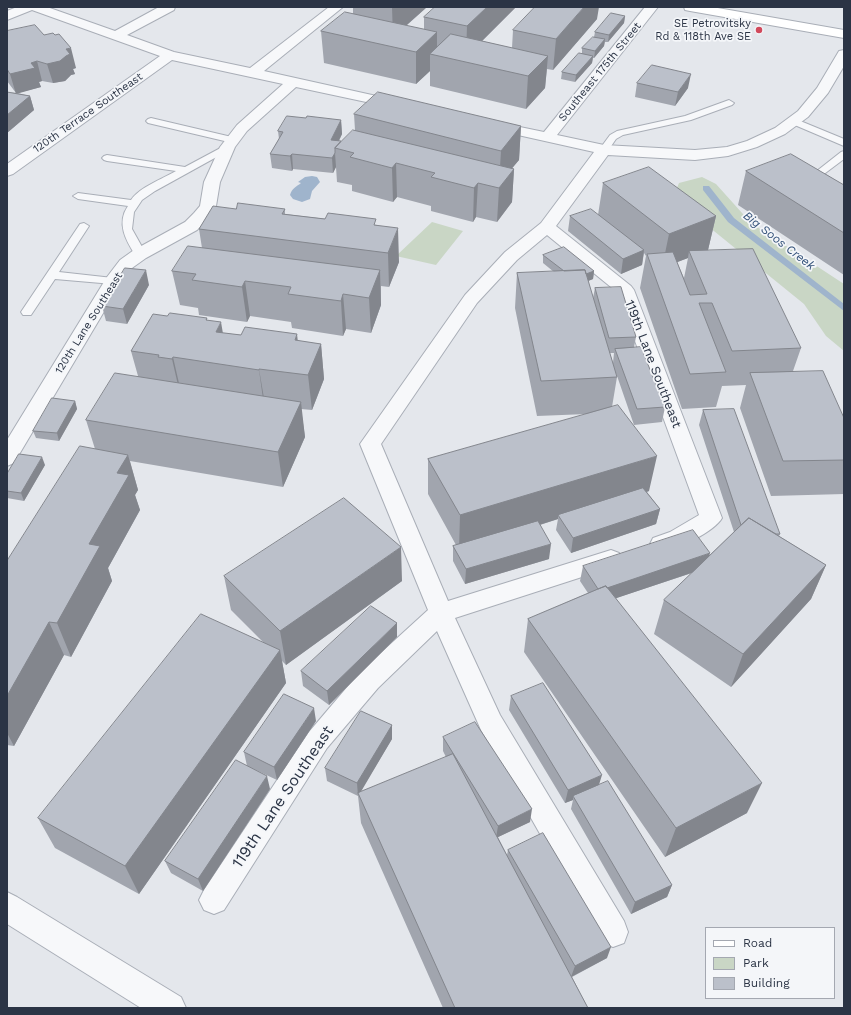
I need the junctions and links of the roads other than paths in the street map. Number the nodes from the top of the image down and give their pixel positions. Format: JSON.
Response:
{"nodes":[{"id":1,"x":28,"y":7,"type":"edge"},
{"id":2,"x":35,"y":7,"type":"edge"},
{"id":3,"x":169,"y":7,"type":"edge"},
{"id":4,"x":337,"y":7,"type":"edge"},
{"id":5,"x":652,"y":7,"type":"edge"},
{"id":6,"x":690,"y":7,"type":"edge"},
{"id":7,"x":7,"y":16,"type":"edge"},
{"id":8,"x":844,"y":34,"type":"edge"},
{"id":9,"x":114,"y":36,"type":"junction"},
{"id":10,"x":844,"y":54,"type":"edge"},
{"id":11,"x":170,"y":55,"type":"junction"},
{"id":12,"x":253,"y":73,"type":"junction"},
{"id":13,"x":293,"y":82,"type":"junction"},
{"id":14,"x":729,"y":103,"type":"dead end"},
{"id":15,"x":416,"y":109,"type":"edge"},
{"id":16,"x":151,"y":121,"type":"dead end"},
{"id":17,"x":793,"y":121,"type":"junction"},
{"id":18,"x":478,"y":122,"type":"edge"},
{"id":19,"x":547,"y":138,"type":"junction"},
{"id":20,"x":844,"y":143,"type":"edge"},
{"id":21,"x":230,"y":144,"type":"junction"},
{"id":22,"x":604,"y":150,"type":"junction"},
{"id":23,"x":844,"y":154,"type":"edge"},
{"id":24,"x":107,"y":158,"type":"dead end"},
{"id":25,"x":187,"y":170,"type":"junction"},
{"id":26,"x":7,"y":171,"type":"edge"},
{"id":27,"x":844,"y":192,"type":"edge"},
{"id":28,"x":78,"y":196,"type":"dead end"},
{"id":29,"x":135,"y":204,"type":"junction"},
{"id":30,"x":84,"y":226,"type":"dead end"},
{"id":31,"x":547,"y":227,"type":"junction"},
{"id":32,"x":140,"y":254,"type":"junction"},
{"id":33,"x":52,"y":275,"type":"junction"},
{"id":34,"x":113,"y":281,"type":"junction"},
{"id":35,"x":27,"y":312,"type":"dead end"},
{"id":36,"x":7,"y":458,"type":"edge"},
{"id":37,"x":441,"y":612,"type":"junction"},
{"id":38,"x":214,"y":900,"type":"dead end"},
{"id":39,"x":7,"y":907,"type":"edge"},
{"id":40,"x":613,"y":932,"type":"dead end"},
{"id":41,"x":170,"y":1008,"type":"edge"}],
"edges":[{"from":1,"to":7,"type":"street"},
{"from":2,"to":9,"type":"street"},
{"from":3,"to":9,"type":"street"},
{"from":4,"to":12,"type":"street"},
{"from":5,"to":19,"type":"street","name":"Southeast 175th Street"},
{"from":6,"to":8,"type":"main road"},
{"from":9,"to":11,"type":"street"},
{"from":10,"to":17,"type":"street","name":"Southeast 175th Street"},
{"from":11,"to":12,"type":"street"},
{"from":11,"to":26,"type":"street","name":"120th Terrace Southeast"},
{"from":12,"to":13,"type":"street"},
{"from":13,"to":15,"type":"street"},
{"from":13,"to":21,"type":"street","name":"120th Lane Southeast"},
{"from":14,"to":22,"type":"lane"},
{"from":16,"to":21,"type":"lane"},
{"from":17,"to":20,"type":"lane"},
{"from":17,"to":22,"type":"street","name":"Southeast 175th Street"},
{"from":18,"to":19,"type":"street","name":"Southeast 175th Street"},
{"from":19,"to":22,"type":"street","name":"Southeast 175th Street"},
{"from":21,"to":25,"type":"lane"},
{"from":21,"to":32,"type":"street","name":"120th Lane Southeast"},
{"from":22,"to":31,"type":"street"},
{"from":23,"to":27,"type":"lane"},
{"from":24,"to":25,"type":"lane"},
{"from":25,"to":29,"type":"lane"},
{"from":28,"to":29,"type":"lane"},
{"from":29,"to":32,"type":"lane"},
{"from":30,"to":33,"type":"lane"},
{"from":31,"to":37,"type":"street"},
{"from":31,"to":37,"type":"street","name":"119th Lane Southeast"},
{"from":32,"to":34,"type":"street","name":"120th Lane Southeast"},
{"from":33,"to":34,"type":"lane"},
{"from":33,"to":35,"type":"lane"},
{"from":34,"to":36,"type":"street","name":"120th Lane Southeast"},
{"from":37,"to":38,"type":"street","name":"119th Lane Southeast"},
{"from":37,"to":40,"type":"street"},
{"from":39,"to":41,"type":"street"}]}
